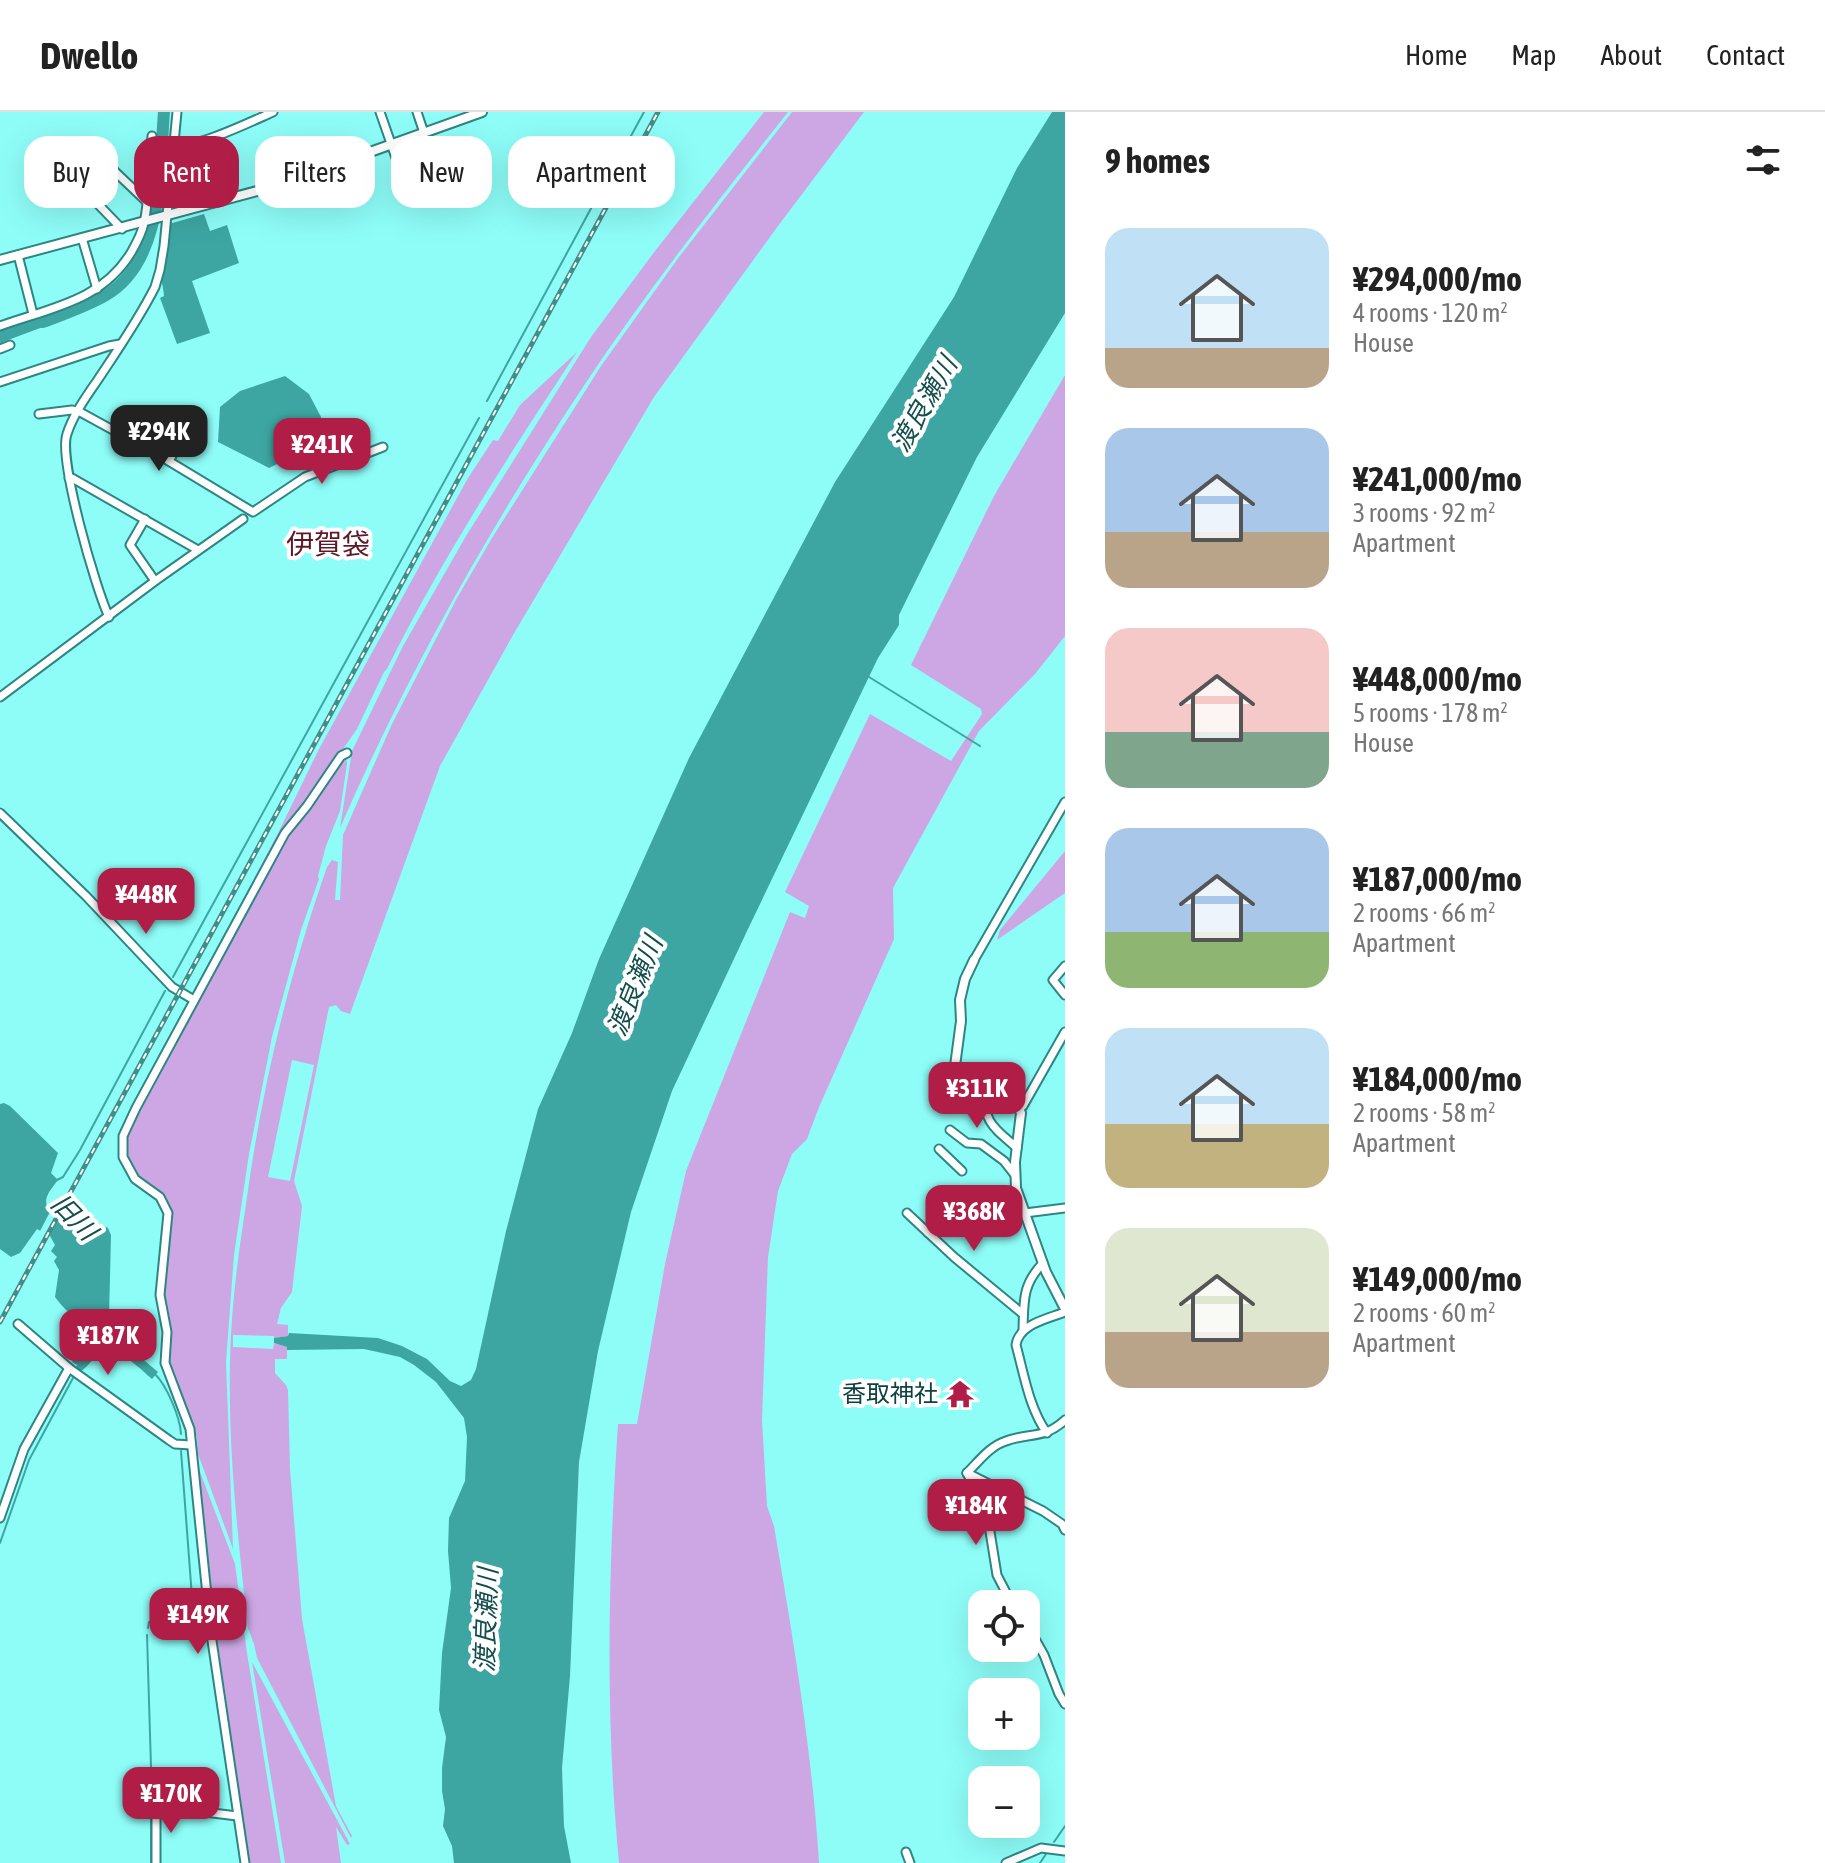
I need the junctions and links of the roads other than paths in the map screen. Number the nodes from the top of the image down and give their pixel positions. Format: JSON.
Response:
{"nodes":[{"id":1,"x":177,"y":112,"type":"edge"},
{"id":2,"x":380,"y":112,"type":"edge"},
{"id":3,"x":417,"y":112,"type":"edge"},
{"id":4,"x":482,"y":112,"type":"edge"},
{"id":5,"x":270,"y":113,"type":"edge"},
{"id":6,"x":424,"y":133,"type":"junction"},
{"id":7,"x":174,"y":136,"type":"edge"},
{"id":8,"x":213,"y":136,"type":"edge"},
{"id":9,"x":416,"y":136,"type":"edge"},
{"id":10,"x":391,"y":145,"type":"joint"},
{"id":11,"x":118,"y":174,"type":"edge"},
{"id":12,"x":134,"y":190,"type":"edge"},
{"id":13,"x":103,"y":208,"type":"edge"},
{"id":14,"x":146,"y":208,"type":"edge"},
{"id":15,"x":165,"y":208,"type":"edge"},
{"id":16,"x":164,"y":217,"type":"junction"},
{"id":17,"x":146,"y":222,"type":"junction"},
{"id":18,"x":122,"y":229,"type":"junction"},
{"id":19,"x":82,"y":238,"type":"junction"},
{"id":20,"x":18,"y":255,"type":"junction"},
{"id":21,"x":0,"y":260,"type":"edge"},
{"id":22,"x":97,"y":289,"type":"junction"},
{"id":23,"x":33,"y":314,"type":"junction"},
{"id":24,"x":0,"y":326,"type":"edge"},
{"id":25,"x":120,"y":344,"type":"junction"},
{"id":26,"x":10,"y":345,"type":"dead end"},
{"id":27,"x":0,"y":349,"type":"edge"},
{"id":28,"x":0,"y":382,"type":"edge"},
{"id":29,"x":78,"y":411,"type":"junction"},
{"id":30,"x":197,"y":412,"type":"dead end"},
{"id":31,"x":39,"y":414,"type":"dead end"},
{"id":32,"x":383,"y":447,"type":"dead end"},
{"id":33,"x":169,"y":461,"type":"junction"},
{"id":34,"x":69,"y":478,"type":"junction"},
{"id":35,"x":145,"y":519,"type":"junction"},
{"id":36,"x":243,"y":519,"type":"dead end"},
{"id":37,"x":198,"y":550,"type":"junction"},
{"id":38,"x":155,"y":581,"type":"junction"},
{"id":39,"x":109,"y":617,"type":"junction"},
{"id":40,"x":0,"y":697,"type":"edge"},
{"id":41,"x":347,"y":753,"type":"dead end"},
{"id":42,"x":1065,"y":802,"type":"edge"},
{"id":43,"x":0,"y":813,"type":"edge"},
{"id":44,"x":974,"y":960,"type":"joint"},
{"id":45,"x":1065,"y":966,"type":"edge"},
{"id":46,"x":1065,"y":995,"type":"edge"},
{"id":47,"x":194,"y":1000,"type":"junction"},
{"id":48,"x":1065,"y":1032,"type":"edge"},
{"id":49,"x":983,"y":1089,"type":"junction"},
{"id":50,"x":1019,"y":1109,"type":"junction"},
{"id":51,"x":950,"y":1130,"type":"dead end"},
{"id":52,"x":1017,"y":1148,"type":"junction"},
{"id":53,"x":939,"y":1149,"type":"dead end"},
{"id":54,"x":962,"y":1171,"type":"dead end"},
{"id":55,"x":1015,"y":1175,"type":"junction"},
{"id":56,"x":1065,"y":1208,"type":"edge"},
{"id":57,"x":949,"y":1210,"type":"dead end"},
{"id":58,"x":907,"y":1213,"type":"dead end"},
{"id":59,"x":1025,"y":1213,"type":"junction"},
{"id":60,"x":928,"y":1233,"type":"junction"},
{"id":61,"x":1043,"y":1263,"type":"junction"},
{"id":62,"x":1065,"y":1311,"type":"edge"},
{"id":63,"x":1023,"y":1314,"type":"junction"},
{"id":64,"x":18,"y":1324,"type":"dead end"},
{"id":65,"x":1023,"y":1329,"type":"junction"},
{"id":66,"x":69,"y":1368,"type":"junction"},
{"id":67,"x":1062,"y":1424,"type":"edge"},
{"id":68,"x":1047,"y":1433,"type":"junction"},
{"id":69,"x":1065,"y":1435,"type":"edge"},
{"id":70,"x":191,"y":1445,"type":"junction"},
{"id":71,"x":967,"y":1473,"type":"junction"},
{"id":72,"x":0,"y":1518,"type":"edge"},
{"id":73,"x":1065,"y":1530,"type":"edge"},
{"id":74,"x":1005,"y":1590,"type":"edge"},
{"id":75,"x":1040,"y":1648,"type":"edge"},
{"id":76,"x":1065,"y":1704,"type":"edge"},
{"id":77,"x":237,"y":1816,"type":"junction"},
{"id":78,"x":1065,"y":1851,"type":"edge"},
{"id":79,"x":906,"y":1852,"type":"dead end"},
{"id":80,"x":156,"y":1863,"type":"edge"},
{"id":81,"x":245,"y":1863,"type":"edge"},
{"id":82,"x":910,"y":1863,"type":"edge"},
{"id":83,"x":1006,"y":1863,"type":"edge"}],
"edges":[{"from":1,"to":7,"type":"street"},
{"from":2,"to":10,"type":"street"},
{"from":3,"to":6,"type":"street"},
{"from":4,"to":6,"type":"street"},
{"from":5,"to":8,"type":"street"},
{"from":6,"to":9,"type":"street"},
{"from":10,"to":16,"type":"street"},
{"from":11,"to":12,"type":"street"},
{"from":13,"to":18,"type":"street"},
{"from":14,"to":17,"type":"street"},
{"from":15,"to":16,"type":"street"},
{"from":16,"to":17,"type":"street"},
{"from":16,"to":25,"type":"street"},
{"from":17,"to":18,"type":"street"},
{"from":17,"to":22,"type":"street"},
{"from":18,"to":19,"type":"street"},
{"from":19,"to":20,"type":"street"},
{"from":19,"to":22,"type":"street"},
{"from":20,"to":21,"type":"street"},
{"from":20,"to":23,"type":"street"},
{"from":22,"to":23,"type":"street"},
{"from":23,"to":24,"type":"street"},
{"from":25,"to":28,"type":"street"},
{"from":25,"to":29,"type":"street"},
{"from":26,"to":27,"type":"street"},
{"from":29,"to":31,"type":"street"},
{"from":29,"to":33,"type":"street"},
{"from":29,"to":34,"type":"street"},
{"from":30,"to":33,"type":"street"},
{"from":32,"to":33,"type":"street"},
{"from":34,"to":35,"type":"street"},
{"from":34,"to":39,"type":"street"},
{"from":35,"to":37,"type":"street"},
{"from":35,"to":38,"type":"street"},
{"from":36,"to":37,"type":"street"},
{"from":37,"to":38,"type":"street"},
{"from":38,"to":39,"type":"street"},
{"from":39,"to":40,"type":"street"},
{"from":41,"to":47,"type":"street"},
{"from":42,"to":44,"type":"street"},
{"from":43,"to":47,"type":"street"},
{"from":44,"to":49,"type":"street"},
{"from":45,"to":46,"type":"street"},
{"from":47,"to":70,"type":"street"},
{"from":48,"to":50,"type":"street"},
{"from":49,"to":50,"type":"street"},
{"from":49,"to":52,"type":"street"},
{"from":50,"to":52,"type":"street"},
{"from":51,"to":55,"type":"street"},
{"from":52,"to":55,"type":"street"},
{"from":53,"to":54,"type":"street"},
{"from":55,"to":59,"type":"street"},
{"from":56,"to":59,"type":"street"},
{"from":57,"to":60,"type":"street"},
{"from":58,"to":60,"type":"street"},
{"from":59,"to":61,"type":"street"},
{"from":60,"to":63,"type":"street"},
{"from":61,"to":62,"type":"street"},
{"from":61,"to":63,"type":"street"},
{"from":62,"to":65,"type":"street"},
{"from":63,"to":65,"type":"street"},
{"from":64,"to":66,"type":"street"},
{"from":65,"to":68,"type":"street"},
{"from":66,"to":70,"type":"street"},
{"from":66,"to":72,"type":"street"},
{"from":67,"to":68,"type":"street"},
{"from":67,"to":69,"type":"street"},
{"from":68,"to":71,"type":"street"},
{"from":70,"to":77,"type":"street"},
{"from":71,"to":73,"type":"street"},
{"from":71,"to":74,"type":"street"},
{"from":75,"to":76,"type":"street"},
{"from":77,"to":80,"type":"street"},
{"from":77,"to":81,"type":"street"},
{"from":78,"to":83,"type":"street"},
{"from":79,"to":82,"type":"street"}]}
